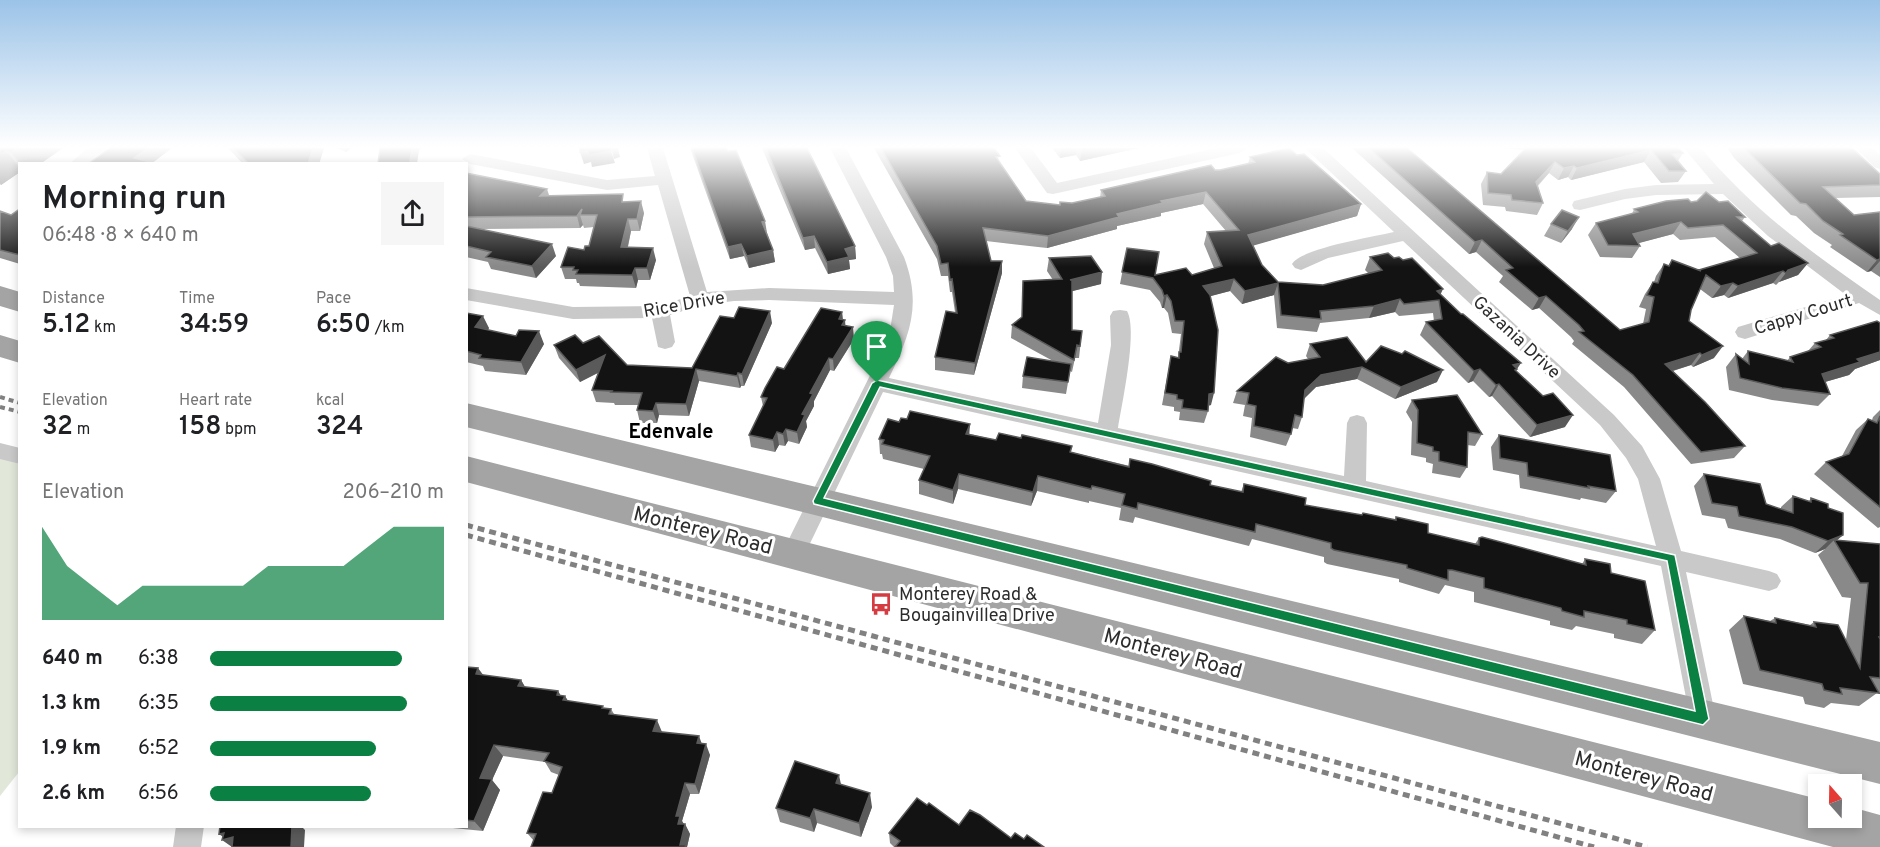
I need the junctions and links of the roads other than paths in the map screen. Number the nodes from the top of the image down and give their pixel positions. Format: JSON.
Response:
{"nodes":[{"id":1,"x":666,"y":188,"type":"edge"},
{"id":2,"x":859,"y":188,"type":"edge"},
{"id":3,"x":1355,"y":188,"type":"edge"},
{"id":4,"x":1727,"y":189,"type":"joint"},
{"id":5,"x":1580,"y":205,"type":"dead end"},
{"id":6,"x":1406,"y":235,"type":"junction"},
{"id":7,"x":1301,"y":264,"type":"dead end"},
{"id":8,"x":468,"y":294,"type":"edge"},
{"id":9,"x":0,"y":296,"type":"edge"},
{"id":10,"x":1862,"y":296,"type":"junction"},
{"id":11,"x":700,"y":299,"type":"junction"},
{"id":12,"x":904,"y":299,"type":"junction"},
{"id":13,"x":18,"y":301,"type":"edge"},
{"id":14,"x":1880,"y":309,"type":"edge"},
{"id":15,"x":660,"y":312,"type":"junction"},
{"id":16,"x":1120,"y":316,"type":"dead end"},
{"id":17,"x":1745,"y":332,"type":"dead end"},
{"id":18,"x":665,"y":342,"type":"dead end"},
{"id":19,"x":0,"y":346,"type":"edge"},
{"id":20,"x":18,"y":351,"type":"edge"},
{"id":21,"x":877,"y":383,"type":"junction"},
{"id":22,"x":468,"y":415,"type":"edge"},
{"id":23,"x":1357,"y":423,"type":"dead end"},
{"id":24,"x":1107,"y":432,"type":"junction"},
{"id":25,"x":0,"y":451,"type":"edge"},
{"id":26,"x":18,"y":456,"type":"edge"},
{"id":27,"x":468,"y":469,"type":"edge"},
{"id":28,"x":1355,"y":487,"type":"junction"},
{"id":29,"x":818,"y":501,"type":"junction"},
{"id":30,"x":794,"y":553,"type":"junction"},
{"id":31,"x":1671,"y":558,"type":"junction"},
{"id":32,"x":1769,"y":581,"type":"dead end"},
{"id":33,"x":1703,"y":719,"type":"junction"},
{"id":34,"x":1880,"y":764,"type":"edge"},
{"id":35,"x":190,"y":828,"type":"edge"},
{"id":36,"x":1880,"y":837,"type":"edge"},
{"id":37,"x":188,"y":847,"type":"edge"}],
"edges":[{"from":1,"to":11,"type":"street"},
{"from":2,"to":12,"type":"street"},
{"from":3,"to":6,"type":"street","name":"Gazania Drive"},
{"from":4,"to":5,"type":"street"},
{"from":4,"to":10,"type":"street"},
{"from":6,"to":7,"type":"street"},
{"from":6,"to":31,"type":"street","name":"Gazania Drive"},
{"from":8,"to":15,"type":"street","name":"Rice Drive"},
{"from":9,"to":13,"type":"main road"},
{"from":10,"to":14,"type":"street"},
{"from":10,"to":17,"type":"street","name":"Cappy Court"},
{"from":11,"to":12,"type":"street","name":"Rice Drive"},
{"from":11,"to":15,"type":"street","name":"Rice Drive"},
{"from":12,"to":21,"type":"street"},
{"from":15,"to":18,"type":"street"},
{"from":16,"to":24,"type":"street"},
{"from":19,"to":20,"type":"main road"},
{"from":21,"to":24,"type":"street"},
{"from":21,"to":29,"type":"street"},
{"from":22,"to":29,"type":"main road"},
{"from":23,"to":28,"type":"street"},
{"from":24,"to":28,"type":"street"},
{"from":25,"to":26,"type":"street"},
{"from":27,"to":30,"type":"main road","name":"Monterey Road"},
{"from":28,"to":31,"type":"street"},
{"from":29,"to":30,"type":"street"},
{"from":29,"to":33,"type":"main road"},
{"from":30,"to":36,"type":"main road","name":"Monterey Road"},
{"from":31,"to":32,"type":"street"},
{"from":31,"to":33,"type":"street","name":"Gazania Drive"},
{"from":33,"to":34,"type":"main road"},
{"from":35,"to":37,"type":"street"}]}
